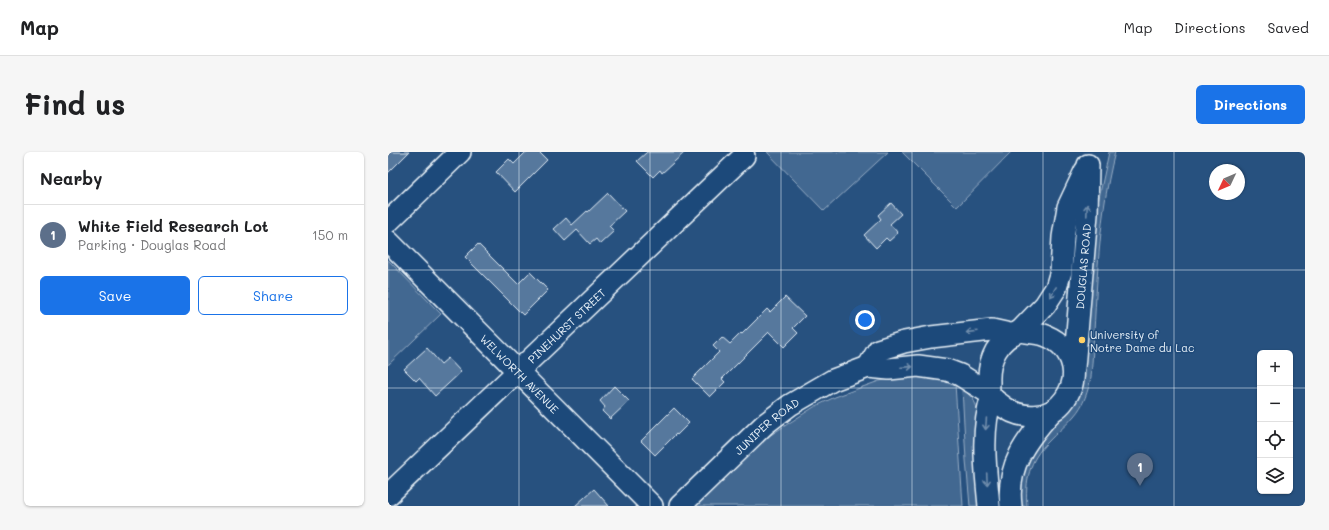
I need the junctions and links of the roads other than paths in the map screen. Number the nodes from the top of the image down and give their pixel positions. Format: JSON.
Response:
{"nodes":[{"id":1,"x":460,"y":152,"type":"edge"},
{"id":2,"x":744,"y":156,"type":"dead end"},
{"id":3,"x":1090,"y":158,"type":"edge"},
{"id":4,"x":388,"y":222,"type":"edge"},
{"id":5,"x":388,"y":241,"type":"edge"},
{"id":6,"x":1015,"y":333,"type":"junction"},
{"id":7,"x":868,"y":366,"type":"junction"},
{"id":8,"x":1074,"y":368,"type":"junction"},
{"id":9,"x":518,"y":372,"type":"junction"},
{"id":10,"x":990,"y":395,"type":"junction"},
{"id":11,"x":1052,"y":411,"type":"junction"},
{"id":12,"x":388,"y":495,"type":"edge"},
{"id":13,"x":652,"y":506,"type":"edge"},
{"id":14,"x":680,"y":506,"type":"edge"},
{"id":15,"x":989,"y":506,"type":"edge"},
{"id":16,"x":1012,"y":506,"type":"edge"}],
"edges":[{"from":1,"to":4,"type":"street"},
{"from":2,"to":9,"type":"street","name":"PINEHURST STREET"},
{"from":3,"to":6,"type":"street","name":"DOUGLAS ROAD","one_way":true},
{"from":8,"to":3,"type":"street","name":"DOUGLAS ROAD","one_way":true},
{"from":5,"to":9,"type":"street","name":"WELWORTH AVENUE"},
{"from":6,"to":7,"type":"street","one_way":true},
{"from":6,"to":8,"type":"street"},
{"from":6,"to":10,"type":"street"},
{"from":7,"to":10,"type":"street","name":"JUNIPER ROAD","one_way":true},
{"from":7,"to":14,"type":"street","name":"JUNIPER ROAD"},
{"from":8,"to":11,"type":"street"},
{"from":9,"to":12,"type":"street","name":"PINEHURST STREET"},
{"from":9,"to":13,"type":"street","name":"WELWORTH AVENUE"},
{"from":10,"to":11,"type":"street"},
{"from":10,"to":15,"type":"street","one_way":true},
{"from":11,"to":16,"type":"street"}]}
